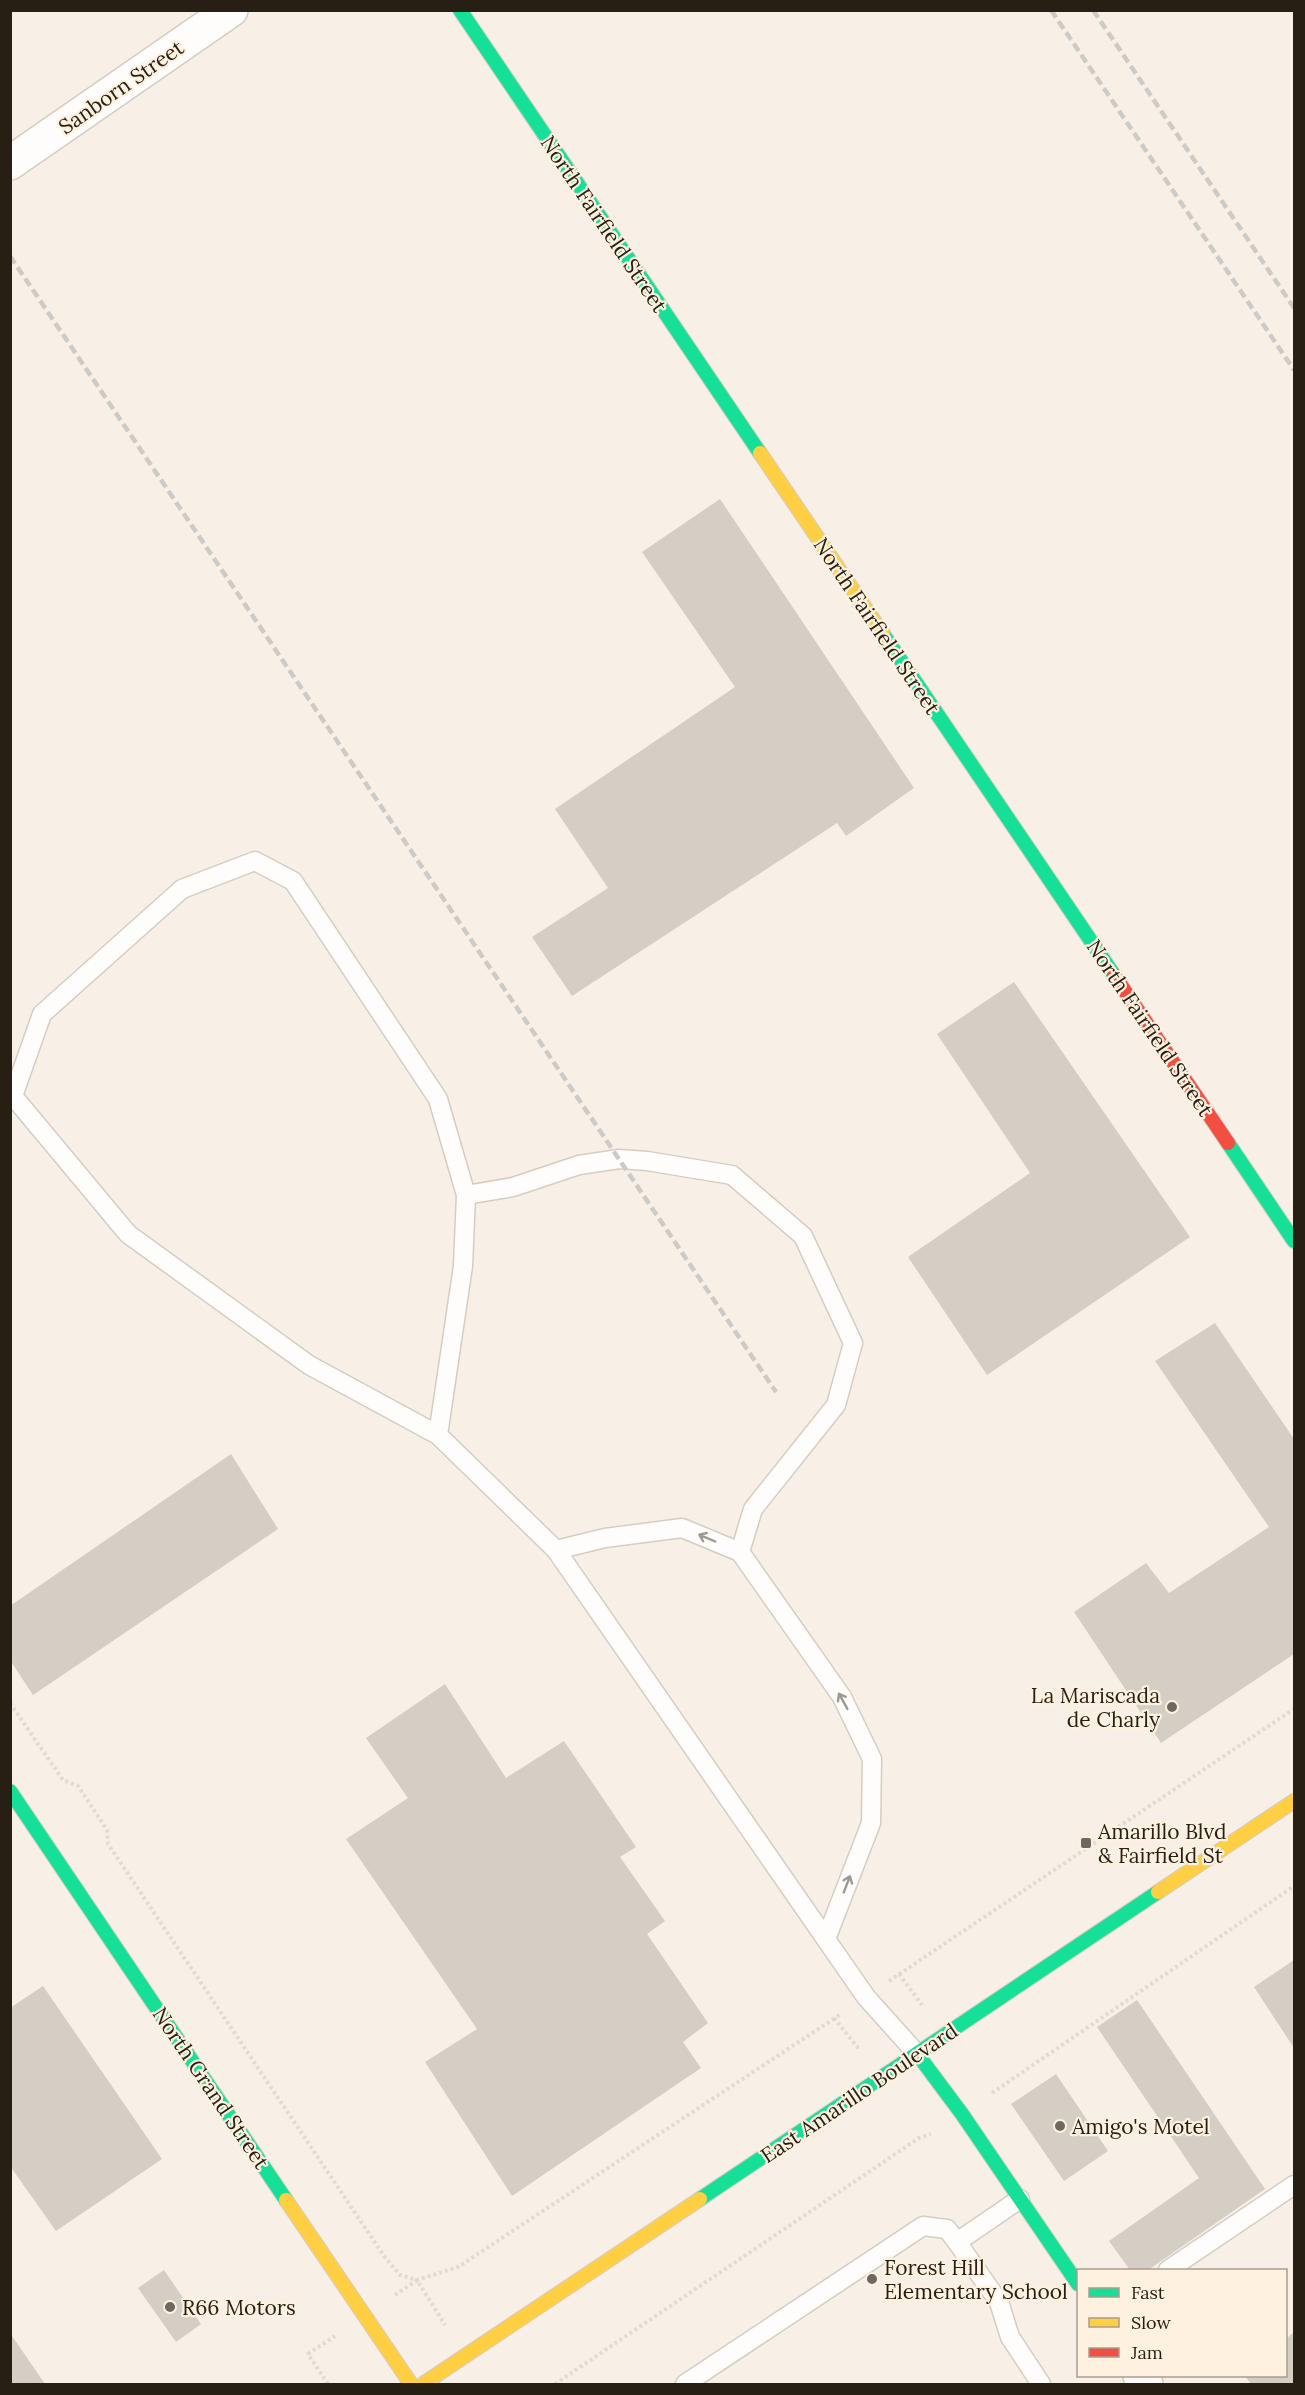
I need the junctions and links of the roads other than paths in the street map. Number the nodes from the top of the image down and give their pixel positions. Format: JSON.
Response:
{"nodes":[{"id":1,"x":231,"y":10,"type":"edge"},
{"id":2,"x":460,"y":10,"type":"edge"},
{"id":3,"x":10,"y":163,"type":"edge"},
{"id":4,"x":466,"y":1194,"type":"junction"},
{"id":5,"x":1294,"y":1242,"type":"edge"},
{"id":6,"x":438,"y":1435,"type":"junction"},
{"id":7,"x":556,"y":1550,"type":"junction"},
{"id":8,"x":740,"y":1552,"type":"junction"},
{"id":9,"x":10,"y":1791,"type":"edge"},
{"id":10,"x":1294,"y":1801,"type":"edge"},
{"id":11,"x":826,"y":1938,"type":"junction"},
{"id":12,"x":918,"y":2055,"type":"junction"},
{"id":13,"x":1294,"y":2185,"type":"edge"},
{"id":14,"x":1020,"y":2199,"type":"junction"},
{"id":15,"x":957,"y":2242,"type":"junction"},
{"id":16,"x":1171,"y":2269,"type":"edge"},
{"id":17,"x":1077,"y":2283,"type":"edge"},
{"id":18,"x":411,"y":2385,"type":"edge"},
{"id":19,"x":423,"y":2385,"type":"edge"},
{"id":20,"x":685,"y":2385,"type":"edge"},
{"id":21,"x":1041,"y":2385,"type":"edge"}],
"edges":[{"from":1,"to":3,"type":"street","name":"Sanborn Street"},
{"from":2,"to":5,"type":"main road","name":"North Fairfield Street"},
{"from":4,"to":6,"type":"lane"},
{"from":4,"to":6,"type":"lane"},
{"from":4,"to":8,"type":"lane"},
{"from":6,"to":7,"type":"lane"},
{"from":8,"to":7,"type":"lane","one_way":true},
{"from":7,"to":11,"type":"lane"},
{"from":11,"to":8,"type":"lane","one_way":true},
{"from":9,"to":18,"type":"main road","name":"North Grand Street"},
{"from":10,"to":12,"type":"main road","name":"East Amarillo Boulevard"},
{"from":11,"to":12,"type":"lane"},
{"from":12,"to":14,"type":"main road"},
{"from":12,"to":19,"type":"main road","name":"East Amarillo Boulevard"},
{"from":13,"to":16,"type":"lane"},
{"from":14,"to":15,"type":"lane"},
{"from":14,"to":17,"type":"main road"},
{"from":15,"to":20,"type":"lane"},
{"from":15,"to":21,"type":"lane"}]}
